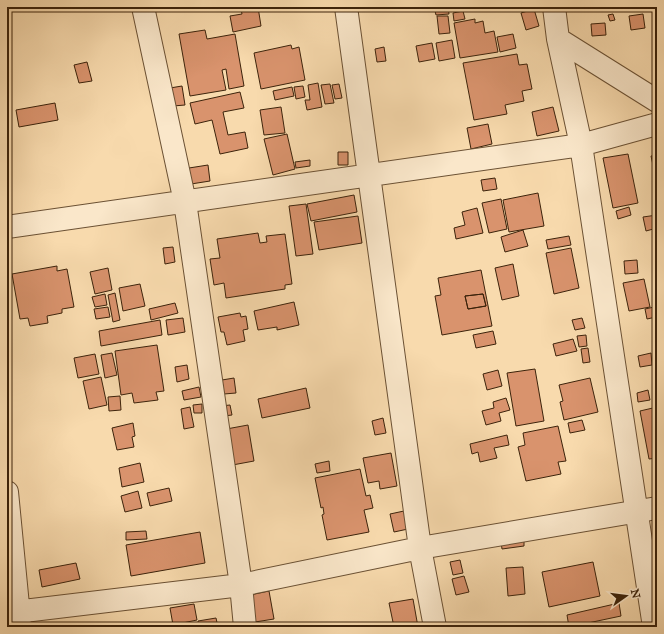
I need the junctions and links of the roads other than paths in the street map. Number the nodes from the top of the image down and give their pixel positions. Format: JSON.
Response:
{"nodes":[{"id":1,"x":143,"y":7,"type":"edge"},
{"id":2,"x":346,"y":7,"type":"edge"},
{"id":3,"x":554,"y":7,"type":"edge"},
{"id":4,"x":558,"y":39,"type":"junction"},
{"id":5,"x":657,"y":101,"type":"edge"},
{"id":6,"x":657,"y":124,"type":"edge"},
{"id":7,"x":581,"y":145,"type":"junction"},
{"id":8,"x":368,"y":175,"type":"junction"},
{"id":9,"x":185,"y":202,"type":"junction"},
{"id":10,"x":7,"y":227,"type":"edge"},
{"id":11,"x":7,"y":492,"type":"edge"},
{"id":12,"x":647,"y":510,"type":"edge"},
{"id":13,"x":420,"y":548,"type":"junction"},
{"id":14,"x":241,"y":585,"type":"junction"},
{"id":15,"x":15,"y":617,"type":"edge"},
{"id":16,"x":244,"y":627,"type":"edge"},
{"id":17,"x":435,"y":627,"type":"edge"},
{"id":18,"x":654,"y":627,"type":"edge"}],
"edges":[{"from":1,"to":9,"type":"street"},
{"from":2,"to":8,"type":"street"},
{"from":3,"to":4,"type":"street"},
{"from":4,"to":5,"type":"street"},
{"from":4,"to":7,"type":"street"},
{"from":6,"to":7,"type":"street"},
{"from":7,"to":8,"type":"street"},
{"from":7,"to":12,"type":"street"},
{"from":8,"to":9,"type":"street"},
{"from":8,"to":13,"type":"street"},
{"from":9,"to":10,"type":"street"},
{"from":9,"to":14,"type":"street"},
{"from":11,"to":15,"type":"street"},
{"from":12,"to":13,"type":"street"},
{"from":12,"to":18,"type":"street"},
{"from":13,"to":14,"type":"street"},
{"from":13,"to":17,"type":"street"},
{"from":14,"to":15,"type":"street"},
{"from":14,"to":16,"type":"street"}]}
